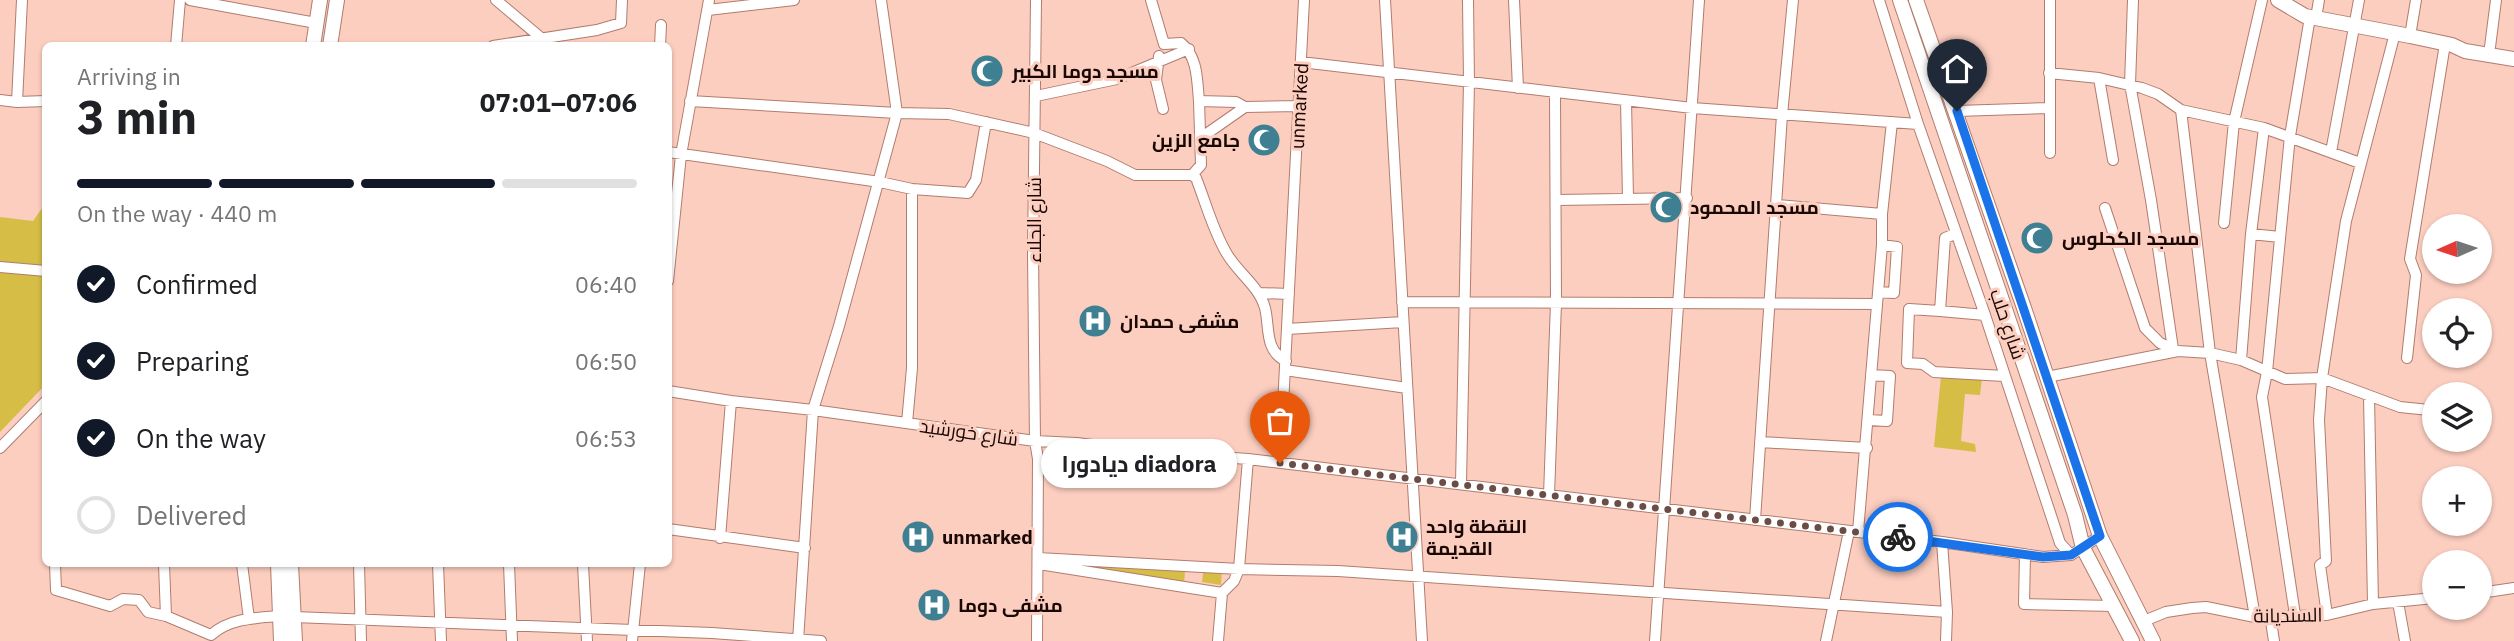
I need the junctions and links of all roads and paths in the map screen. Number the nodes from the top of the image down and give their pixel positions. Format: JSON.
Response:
{"nodes":[{"id":1,"x":22,"y":0,"type":"edge"},
{"id":2,"x":180,"y":0,"type":"edge"},
{"id":3,"x":190,"y":0,"type":"edge"},
{"id":4,"x":320,"y":0,"type":"edge"},
{"id":5,"x":337,"y":0,"type":"edge"},
{"id":6,"x":496,"y":0,"type":"edge"},
{"id":7,"x":622,"y":0,"type":"edge"},
{"id":8,"x":794,"y":0,"type":"edge"},
{"id":9,"x":881,"y":0,"type":"edge"},
{"id":10,"x":1036,"y":0,"type":"edge"},
{"id":11,"x":1151,"y":0,"type":"edge"},
{"id":12,"x":1304,"y":0,"type":"edge"},
{"id":13,"x":1385,"y":0,"type":"edge"},
{"id":14,"x":1468,"y":0,"type":"edge"},
{"id":15,"x":1514,"y":0,"type":"edge"},
{"id":16,"x":1699,"y":0,"type":"edge"},
{"id":17,"x":1793,"y":0,"type":"edge"},
{"id":18,"x":1879,"y":0,"type":"edge"},
{"id":19,"x":1900,"y":0,"type":"edge"},
{"id":20,"x":1916,"y":0,"type":"edge"},
{"id":21,"x":2050,"y":0,"type":"edge"},
{"id":22,"x":2133,"y":0,"type":"edge"},
{"id":23,"x":2262,"y":0,"type":"edge"},
{"id":24,"x":2278,"y":0,"type":"edge"},
{"id":25,"x":2319,"y":0,"type":"edge"},
{"id":26,"x":2359,"y":0,"type":"edge"},
{"id":27,"x":2416,"y":0,"type":"edge"},
{"id":28,"x":2496,"y":0,"type":"edge"},
{"id":29,"x":709,"y":5,"type":"edge"},
{"id":30,"x":2313,"y":17,"type":"junction"},
{"id":31,"x":316,"y":23,"type":"junction"},
{"id":32,"x":661,"y":25,"type":"dead end"},
{"id":33,"x":2354,"y":25,"type":"junction"},
{"id":34,"x":2402,"y":34,"type":"junction"},
{"id":35,"x":540,"y":37,"type":"junction"},
{"id":36,"x":176,"y":42,"type":"edge"},
{"id":37,"x":314,"y":42,"type":"edge"},
{"id":38,"x":331,"y":42,"type":"edge"},
{"id":39,"x":514,"y":42,"type":"edge"},
{"id":40,"x":660,"y":42,"type":"edge"},
{"id":41,"x":1164,"y":44,"type":"junction"},
{"id":42,"x":2448,"y":45,"type":"junction"},
{"id":43,"x":2490,"y":47,"type":"junction"},
{"id":44,"x":1189,"y":49,"type":"junction"},
{"id":45,"x":2514,"y":51,"type":"edge"},
{"id":46,"x":2514,"y":59,"type":"edge"},
{"id":47,"x":1156,"y":62,"type":"junction"},
{"id":48,"x":1301,"y":62,"type":"junction"},
{"id":49,"x":1390,"y":71,"type":"junction"},
{"id":50,"x":2049,"y":73,"type":"junction"},
{"id":51,"x":2099,"y":78,"type":"junction"},
{"id":52,"x":1469,"y":82,"type":"junction"},
{"id":53,"x":2130,"y":84,"type":"junction"},
{"id":54,"x":1518,"y":88,"type":"junction"},
{"id":55,"x":1555,"y":93,"type":"junction"},
{"id":56,"x":1036,"y":96,"type":"junction"},
{"id":57,"x":0,"y":100,"type":"edge"},
{"id":58,"x":690,"y":100,"type":"junction"},
{"id":59,"x":1199,"y":101,"type":"junction"},
{"id":60,"x":1626,"y":101,"type":"junction"},
{"id":61,"x":17,"y":102,"type":"junction"},
{"id":62,"x":42,"y":102,"type":"edge"},
{"id":63,"x":1299,"y":106,"type":"junction"},
{"id":64,"x":1245,"y":107,"type":"junction"},
{"id":65,"x":1692,"y":108,"type":"junction"},
{"id":66,"x":2049,"y":108,"type":"junction"},
{"id":67,"x":1163,"y":109,"type":"dead end"},
{"id":68,"x":2181,"y":110,"type":"junction"},
{"id":69,"x":1957,"y":111,"type":"junction"},
{"id":70,"x":897,"y":113,"type":"junction"},
{"id":71,"x":1782,"y":115,"type":"junction"},
{"id":72,"x":986,"y":122,"type":"junction"},
{"id":73,"x":1892,"y":122,"type":"junction"},
{"id":74,"x":2234,"y":122,"type":"junction"},
{"id":75,"x":1918,"y":124,"type":"junction"},
{"id":76,"x":2264,"y":128,"type":"junction"},
{"id":77,"x":1034,"y":133,"type":"junction"},
{"id":78,"x":2290,"y":136,"type":"junction"},
{"id":79,"x":1202,"y":137,"type":"junction"},
{"id":80,"x":2331,"y":152,"type":"junction"},
{"id":81,"x":672,"y":153,"type":"edge"},
{"id":82,"x":2050,"y":153,"type":"dead end"},
{"id":83,"x":681,"y":155,"type":"junction"},
{"id":84,"x":2113,"y":160,"type":"dead end"},
{"id":85,"x":2360,"y":163,"type":"junction"},
{"id":86,"x":1192,"y":175,"type":"junction"},
{"id":87,"x":880,"y":182,"type":"junction"},
{"id":88,"x":912,"y":189,"type":"junction"},
{"id":89,"x":1628,"y":198,"type":"junction"},
{"id":90,"x":1687,"y":198,"type":"junction"},
{"id":91,"x":1557,"y":200,"type":"junction"},
{"id":92,"x":1777,"y":205,"type":"junction"},
{"id":93,"x":2105,"y":208,"type":"dead end"},
{"id":94,"x":1882,"y":214,"type":"junction"},
{"id":95,"x":2224,"y":223,"type":"dead end"},
{"id":96,"x":1955,"y":234,"type":"junction"},
{"id":97,"x":2250,"y":234,"type":"junction"},
{"id":98,"x":2280,"y":237,"type":"junction"},
{"id":99,"x":672,"y":242,"type":"edge"},
{"id":100,"x":0,"y":267,"type":"edge"},
{"id":101,"x":42,"y":271,"type":"edge"},
{"id":102,"x":1259,"y":293,"type":"junction"},
{"id":103,"x":1289,"y":294,"type":"junction"},
{"id":104,"x":1402,"y":302,"type":"junction"},
{"id":105,"x":1465,"y":302,"type":"junction"},
{"id":106,"x":1556,"y":303,"type":"junction"},
{"id":107,"x":1680,"y":303,"type":"junction"},
{"id":108,"x":1771,"y":303,"type":"junction"},
{"id":109,"x":1877,"y":304,"type":"junction"},
{"id":110,"x":1940,"y":311,"type":"junction"},
{"id":111,"x":1985,"y":315,"type":"junction"},
{"id":112,"x":1403,"y":322,"type":"junction"},
{"id":113,"x":1287,"y":329,"type":"junction"},
{"id":114,"x":2175,"y":350,"type":"junction"},
{"id":115,"x":2210,"y":353,"type":"junction"},
{"id":116,"x":2407,"y":358,"type":"dead end"},
{"id":117,"x":2241,"y":360,"type":"junction"},
{"id":118,"x":1285,"y":366,"type":"junction"},
{"id":119,"x":2267,"y":372,"type":"junction"},
{"id":120,"x":1871,"y":375,"type":"junction"},
{"id":121,"x":2004,"y":376,"type":"junction"},
{"id":122,"x":2048,"y":377,"type":"junction"},
{"id":123,"x":2322,"y":379,"type":"junction"},
{"id":124,"x":1407,"y":388,"type":"junction"},
{"id":125,"x":672,"y":392,"type":"edge"},
{"id":126,"x":2369,"y":397,"type":"junction"},
{"id":127,"x":731,"y":401,"type":"junction"},
{"id":128,"x":42,"y":405,"type":"edge"},
{"id":129,"x":2422,"y":409,"type":"edge"},
{"id":130,"x":813,"y":410,"type":"junction"},
{"id":131,"x":1868,"y":420,"type":"junction"},
{"id":132,"x":907,"y":423,"type":"junction"},
{"id":133,"x":1035,"y":441,"type":"junction"},
{"id":134,"x":1760,"y":442,"type":"junction"},
{"id":135,"x":0,"y":448,"type":"edge"},
{"id":136,"x":1867,"y":448,"type":"junction"},
{"id":137,"x":1248,"y":459,"type":"junction"},
{"id":138,"x":1280,"y":463,"type":"junction"},
{"id":139,"x":1412,"y":478,"type":"junction"},
{"id":140,"x":1461,"y":484,"type":"junction"},
{"id":141,"x":1549,"y":495,"type":"junction"},
{"id":142,"x":1665,"y":509,"type":"junction"},
{"id":143,"x":1755,"y":520,"type":"junction"},
{"id":144,"x":672,"y":530,"type":"edge"},
{"id":145,"x":1854,"y":531,"type":"junction"},
{"id":146,"x":2100,"y":536,"type":"junction"},
{"id":147,"x":720,"y":538,"type":"junction"},
{"id":148,"x":1942,"y":542,"type":"junction"},
{"id":149,"x":804,"y":548,"type":"junction"},
{"id":150,"x":2077,"y":552,"type":"junction"},
{"id":151,"x":2025,"y":554,"type":"junction"},
{"id":152,"x":1038,"y":561,"type":"junction"},
{"id":153,"x":55,"y":567,"type":"edge"},
{"id":154,"x":164,"y":567,"type":"edge"},
{"id":155,"x":242,"y":567,"type":"edge"},
{"id":156,"x":279,"y":567,"type":"edge"},
{"id":157,"x":291,"y":567,"type":"edge"},
{"id":158,"x":359,"y":567,"type":"edge"},
{"id":159,"x":438,"y":567,"type":"edge"},
{"id":160,"x":509,"y":567,"type":"edge"},
{"id":161,"x":583,"y":567,"type":"edge"},
{"id":162,"x":640,"y":567,"type":"edge"},
{"id":163,"x":1239,"y":569,"type":"junction"},
{"id":164,"x":1419,"y":576,"type":"junction"},
{"id":165,"x":2514,"y":588,"type":"edge"},
{"id":166,"x":2492,"y":591,"type":"edge"},
{"id":167,"x":1222,"y":593,"type":"junction"},
{"id":168,"x":1659,"y":594,"type":"junction"},
{"id":169,"x":2422,"y":599,"type":"edge"},
{"id":170,"x":2398,"y":602,"type":"junction"},
{"id":171,"x":1833,"y":603,"type":"junction"},
{"id":172,"x":2373,"y":604,"type":"junction"},
{"id":173,"x":2114,"y":606,"type":"junction"},
{"id":174,"x":1947,"y":612,"type":"junction"},
{"id":175,"x":2270,"y":615,"type":"junction"},
{"id":176,"x":2295,"y":615,"type":"junction"},
{"id":177,"x":2327,"y":615,"type":"junction"},
{"id":178,"x":166,"y":616,"type":"junction"},
{"id":179,"x":287,"y":617,"type":"junction"},
{"id":180,"x":2255,"y":617,"type":"junction"},
{"id":181,"x":248,"y":619,"type":"junction"},
{"id":182,"x":361,"y":621,"type":"junction"},
{"id":183,"x":2144,"y":621,"type":"junction"},
{"id":184,"x":440,"y":622,"type":"junction"},
{"id":185,"x":511,"y":626,"type":"junction"},
{"id":186,"x":587,"y":628,"type":"junction"},
{"id":187,"x":633,"y":636,"type":"edge"},
{"id":188,"x":281,"y":641,"type":"edge"},
{"id":189,"x":295,"y":641,"type":"edge"},
{"id":190,"x":361,"y":641,"type":"edge"},
{"id":191,"x":441,"y":641,"type":"edge"},
{"id":192,"x":512,"y":641,"type":"edge"},
{"id":193,"x":587,"y":641,"type":"edge"},
{"id":194,"x":798,"y":641,"type":"edge"},
{"id":195,"x":821,"y":641,"type":"edge"},
{"id":196,"x":1037,"y":641,"type":"edge"},
{"id":197,"x":1218,"y":641,"type":"edge"},
{"id":198,"x":1422,"y":641,"type":"edge"},
{"id":199,"x":1655,"y":641,"type":"edge"},
{"id":200,"x":1826,"y":641,"type":"edge"},
{"id":201,"x":1946,"y":641,"type":"edge"},
{"id":202,"x":2132,"y":641,"type":"edge"},
{"id":203,"x":2153,"y":641,"type":"edge"},
{"id":204,"x":2274,"y":641,"type":"edge"},
{"id":205,"x":2405,"y":641,"type":"edge"}],
"edges":[{"from":1,"to":61,"type":"street"},
{"from":2,"to":36,"type":"street"},
{"from":3,"to":31,"type":"street"},
{"from":4,"to":31,"type":"main road"},
{"from":5,"to":38,"type":"main road"},
{"from":6,"to":35,"type":"street"},
{"from":7,"to":35,"type":"street"},
{"from":8,"to":29,"type":"street"},
{"from":9,"to":70,"type":"street"},
{"from":10,"to":56,"type":"street","name":"شارع الجلاء"},
{"from":11,"to":41,"type":"street"},
{"from":12,"to":48,"type":"street","name":"unmarked"},
{"from":13,"to":49,"type":"street"},
{"from":14,"to":52,"type":"street"},
{"from":15,"to":54,"type":"street"},
{"from":16,"to":65,"type":"street"},
{"from":17,"to":71,"type":"street"},
{"from":18,"to":75,"type":"street"},
{"from":19,"to":150,"type":"main road","name":"شارع حلب"},
{"from":20,"to":69,"type":"main road","name":"شارع حلب"},
{"from":21,"to":50,"type":"street"},
{"from":22,"to":53,"type":"street"},
{"from":23,"to":74,"type":"street"},
{"from":24,"to":30,"type":"main road"},
{"from":25,"to":30,"type":"street"},
{"from":26,"to":33,"type":"street"},
{"from":27,"to":34,"type":"street"},
{"from":28,"to":43,"type":"street"},
{"from":29,"to":58,"type":"street"},
{"from":30,"to":33,"type":"main road"},
{"from":30,"to":78,"type":"street"},
{"from":31,"to":37,"type":"main road"},
{"from":32,"to":40,"type":"street"},
{"from":33,"to":34,"type":"main road"},
{"from":33,"to":80,"type":"street"},
{"from":34,"to":42,"type":"main road"},
{"from":34,"to":85,"type":"street"},
{"from":35,"to":39,"type":"street"},
{"from":41,"to":44,"type":"street"},
{"from":41,"to":47,"type":"street"},
{"from":42,"to":43,"type":"main road"},
{"from":42,"to":46,"type":"main road"},
{"from":42,"to":116,"type":"street"},
{"from":43,"to":45,"type":"main road"},
{"from":44,"to":47,"type":"street"},
{"from":44,"to":59,"type":"street"},
{"from":47,"to":56,"type":"street"},
{"from":47,"to":67,"type":"street"},
{"from":48,"to":49,"type":"street"},
{"from":48,"to":63,"type":"street","name":"unmarked"},
{"from":49,"to":52,"type":"street"},
{"from":49,"to":104,"type":"street"},
{"from":50,"to":51,"type":"street"},
{"from":50,"to":66,"type":"street"},
{"from":51,"to":53,"type":"street"},
{"from":51,"to":84,"type":"street"},
{"from":52,"to":54,"type":"street"},
{"from":52,"to":105,"type":"street"},
{"from":53,"to":68,"type":"street"},
{"from":53,"to":114,"type":"street"},
{"from":54,"to":55,"type":"street"},
{"from":55,"to":60,"type":"street"},
{"from":55,"to":91,"type":"street"},
{"from":56,"to":77,"type":"street","name":"شارع الجلاء"},
{"from":57,"to":61,"type":"street"},
{"from":58,"to":70,"type":"street"},
{"from":58,"to":83,"type":"street"},
{"from":59,"to":64,"type":"street"},
{"from":59,"to":79,"type":"street"},
{"from":60,"to":65,"type":"street"},
{"from":60,"to":89,"type":"street"},
{"from":61,"to":62,"type":"street"},
{"from":63,"to":64,"type":"street"},
{"from":63,"to":103,"type":"street","name":"unmarked"},
{"from":64,"to":79,"type":"street"},
{"from":65,"to":71,"type":"street"},
{"from":65,"to":90,"type":"street"},
{"from":66,"to":69,"type":"street"},
{"from":66,"to":82,"type":"street"},
{"from":68,"to":74,"type":"street"},
{"from":68,"to":115,"type":"street"},
{"from":69,"to":122,"type":"main road","name":"شارع حلب"},
{"from":70,"to":72,"type":"street"},
{"from":70,"to":87,"type":"street"},
{"from":71,"to":73,"type":"street"},
{"from":71,"to":92,"type":"street"},
{"from":72,"to":77,"type":"street"},
{"from":72,"to":88,"type":"street"},
{"from":73,"to":75,"type":"street"},
{"from":73,"to":94,"type":"street"},
{"from":74,"to":76,"type":"street"},
{"from":74,"to":95,"type":"street"},
{"from":75,"to":96,"type":"street"},
{"from":76,"to":78,"type":"street"},
{"from":76,"to":97,"type":"street"},
{"from":77,"to":86,"type":"street"},
{"from":77,"to":133,"type":"street","name":"شارع الجلاء"},
{"from":78,"to":80,"type":"street"},
{"from":78,"to":98,"type":"street"},
{"from":79,"to":86,"type":"street"},
{"from":80,"to":85,"type":"street"},
{"from":81,"to":83,"type":"street"},
{"from":83,"to":87,"type":"street"},
{"from":83,"to":99,"type":"street"},
{"from":85,"to":123,"type":"street"},
{"from":86,"to":102,"type":"street"},
{"from":87,"to":88,"type":"street"},
{"from":87,"to":130,"type":"street"},
{"from":88,"to":132,"type":"street"},
{"from":89,"to":90,"type":"street"},
{"from":89,"to":91,"type":"street"},
{"from":90,"to":107,"type":"street"},
{"from":91,"to":106,"type":"street"},
{"from":92,"to":94,"type":"street"},
{"from":92,"to":108,"type":"street"},
{"from":93,"to":114,"type":"street"},
{"from":94,"to":109,"type":"street"},
{"from":96,"to":110,"type":"street"},
{"from":96,"to":111,"type":"street"},
{"from":97,"to":98,"type":"street"},
{"from":97,"to":117,"type":"street"},
{"from":98,"to":119,"type":"street"},
{"from":100,"to":101,"type":"street"},
{"from":102,"to":103,"type":"street"},
{"from":102,"to":118,"type":"street"},
{"from":103,"to":113,"type":"street","name":"unmarked"},
{"from":104,"to":105,"type":"street"},
{"from":104,"to":112,"type":"street"},
{"from":105,"to":106,"type":"street"},
{"from":105,"to":140,"type":"street"},
{"from":106,"to":107,"type":"street"},
{"from":106,"to":141,"type":"street"},
{"from":107,"to":108,"type":"street"},
{"from":107,"to":142,"type":"street"},
{"from":108,"to":109,"type":"street"},
{"from":108,"to":134,"type":"street"},
{"from":109,"to":120,"type":"street"},
{"from":110,"to":111,"type":"street"},
{"from":110,"to":121,"type":"street"},
{"from":111,"to":121,"type":"street"},
{"from":112,"to":113,"type":"street"},
{"from":112,"to":124,"type":"street"},
{"from":113,"to":118,"type":"street","name":"unmarked"},
{"from":114,"to":115,"type":"street"},
{"from":114,"to":122,"type":"street"},
{"from":115,"to":117,"type":"street"},
{"from":115,"to":180,"type":"street"},
{"from":117,"to":119,"type":"street"},
{"from":118,"to":124,"type":"street"},
{"from":118,"to":138,"type":"street","name":"unmarked"},
{"from":119,"to":123,"type":"street"},
{"from":119,"to":176,"type":"street"},
{"from":120,"to":131,"type":"street"},
{"from":120,"to":131,"type":"street"},
{"from":121,"to":150,"type":"street"},
{"from":122,"to":146,"type":"main road","name":"شارع حلب"},
{"from":123,"to":126,"type":"street"},
{"from":123,"to":177,"type":"street"},
{"from":124,"to":139,"type":"street"},
{"from":125,"to":127,"type":"street","name":"شارع خورشيد"},
{"from":126,"to":129,"type":"street"},
{"from":126,"to":172,"type":"street"},
{"from":127,"to":130,"type":"street","name":"شارع خورشيد"},
{"from":127,"to":147,"type":"street"},
{"from":128,"to":135,"type":"street"},
{"from":130,"to":132,"type":"street","name":"شارع خورشيد"},
{"from":130,"to":149,"type":"street"},
{"from":131,"to":136,"type":"street"},
{"from":132,"to":133,"type":"street","name":"شارع خورشيد"},
{"from":133,"to":137,"type":"street","name":"شارع خورشيد"},
{"from":133,"to":152,"type":"street","name":"شارع الجلاء"},
{"from":134,"to":136,"type":"street"},
{"from":134,"to":143,"type":"street"},
{"from":136,"to":145,"type":"street"},
{"from":137,"to":138,"type":"street","name":"شارع خورشيد"},
{"from":137,"to":163,"type":"street"},
{"from":138,"to":139,"type":"street","name":"شارع خورشيد"},
{"from":139,"to":140,"type":"street","name":"شارع خورشيد"},
{"from":139,"to":164,"type":"street"},
{"from":140,"to":141,"type":"street","name":"شارع خورشيد"},
{"from":141,"to":142,"type":"street","name":"شارع خورشيد"},
{"from":142,"to":143,"type":"street","name":"شارع خورشيد"},
{"from":142,"to":168,"type":"street"},
{"from":143,"to":145,"type":"street","name":"شارع خورشيد"},
{"from":144,"to":147,"type":"street"},
{"from":145,"to":148,"type":"street","name":"شارع خورشيد"},
{"from":145,"to":171,"type":"street"},
{"from":146,"to":150,"type":"street"},
{"from":146,"to":183,"type":"main road","name":"شارع حلب"},
{"from":147,"to":149,"type":"street"},
{"from":148,"to":151,"type":"street","name":"شارع خورشيد"},
{"from":148,"to":174,"type":"street"},
{"from":149,"to":194,"type":"street"},
{"from":150,"to":151,"type":"street","name":"شارع خورشيد"},
{"from":150,"to":173,"type":"main road","name":"شارع حلب"},
{"from":151,"to":173,"type":"street"},
{"from":152,"to":163,"type":"street"},
{"from":152,"to":167,"type":"street"},
{"from":152,"to":196,"type":"street","name":"شارع الجلاء"},
{"from":153,"to":178,"type":"street"},
{"from":154,"to":178,"type":"street"},
{"from":155,"to":181,"type":"street"},
{"from":156,"to":179,"type":"main road"},
{"from":157,"to":179,"type":"main road"},
{"from":158,"to":182,"type":"street"},
{"from":159,"to":184,"type":"street"},
{"from":160,"to":185,"type":"street"},
{"from":161,"to":186,"type":"street"},
{"from":162,"to":187,"type":"street"},
{"from":163,"to":164,"type":"street"},
{"from":163,"to":167,"type":"street"},
{"from":164,"to":168,"type":"street"},
{"from":164,"to":198,"type":"street"},
{"from":165,"to":166,"type":"street"},
{"from":167,"to":197,"type":"street"},
{"from":168,"to":171,"type":"street"},
{"from":168,"to":199,"type":"street"},
{"from":169,"to":170,"type":"street","name":"السنديانة"},
{"from":170,"to":172,"type":"street","name":"السنديانة"},
{"from":170,"to":205,"type":"street"},
{"from":171,"to":174,"type":"street"},
{"from":171,"to":200,"type":"street"},
{"from":172,"to":177,"type":"street","name":"السنديانة"},
{"from":173,"to":202,"type":"main road","name":"شارع حلب"},
{"from":174,"to":201,"type":"street"},
{"from":175,"to":176,"type":"street","name":"السنديانة"},
{"from":175,"to":180,"type":"street","name":"السنديانة"},
{"from":175,"to":204,"type":"street"},
{"from":176,"to":177,"type":"street","name":"السنديانة"},
{"from":178,"to":181,"type":"street"},
{"from":179,"to":181,"type":"street"},
{"from":179,"to":182,"type":"street"},
{"from":179,"to":188,"type":"main road"},
{"from":179,"to":189,"type":"main road"},
{"from":180,"to":183,"type":"street","name":"السنديانة"},
{"from":182,"to":184,"type":"street"},
{"from":182,"to":190,"type":"street"},
{"from":183,"to":203,"type":"main road","name":"شارع حلب"},
{"from":184,"to":185,"type":"street"},
{"from":184,"to":191,"type":"street"},
{"from":185,"to":186,"type":"street"},
{"from":185,"to":192,"type":"street"},
{"from":186,"to":187,"type":"street"},
{"from":186,"to":193,"type":"street"},
{"from":187,"to":194,"type":"street"},
{"from":194,"to":195,"type":"street"}]}
